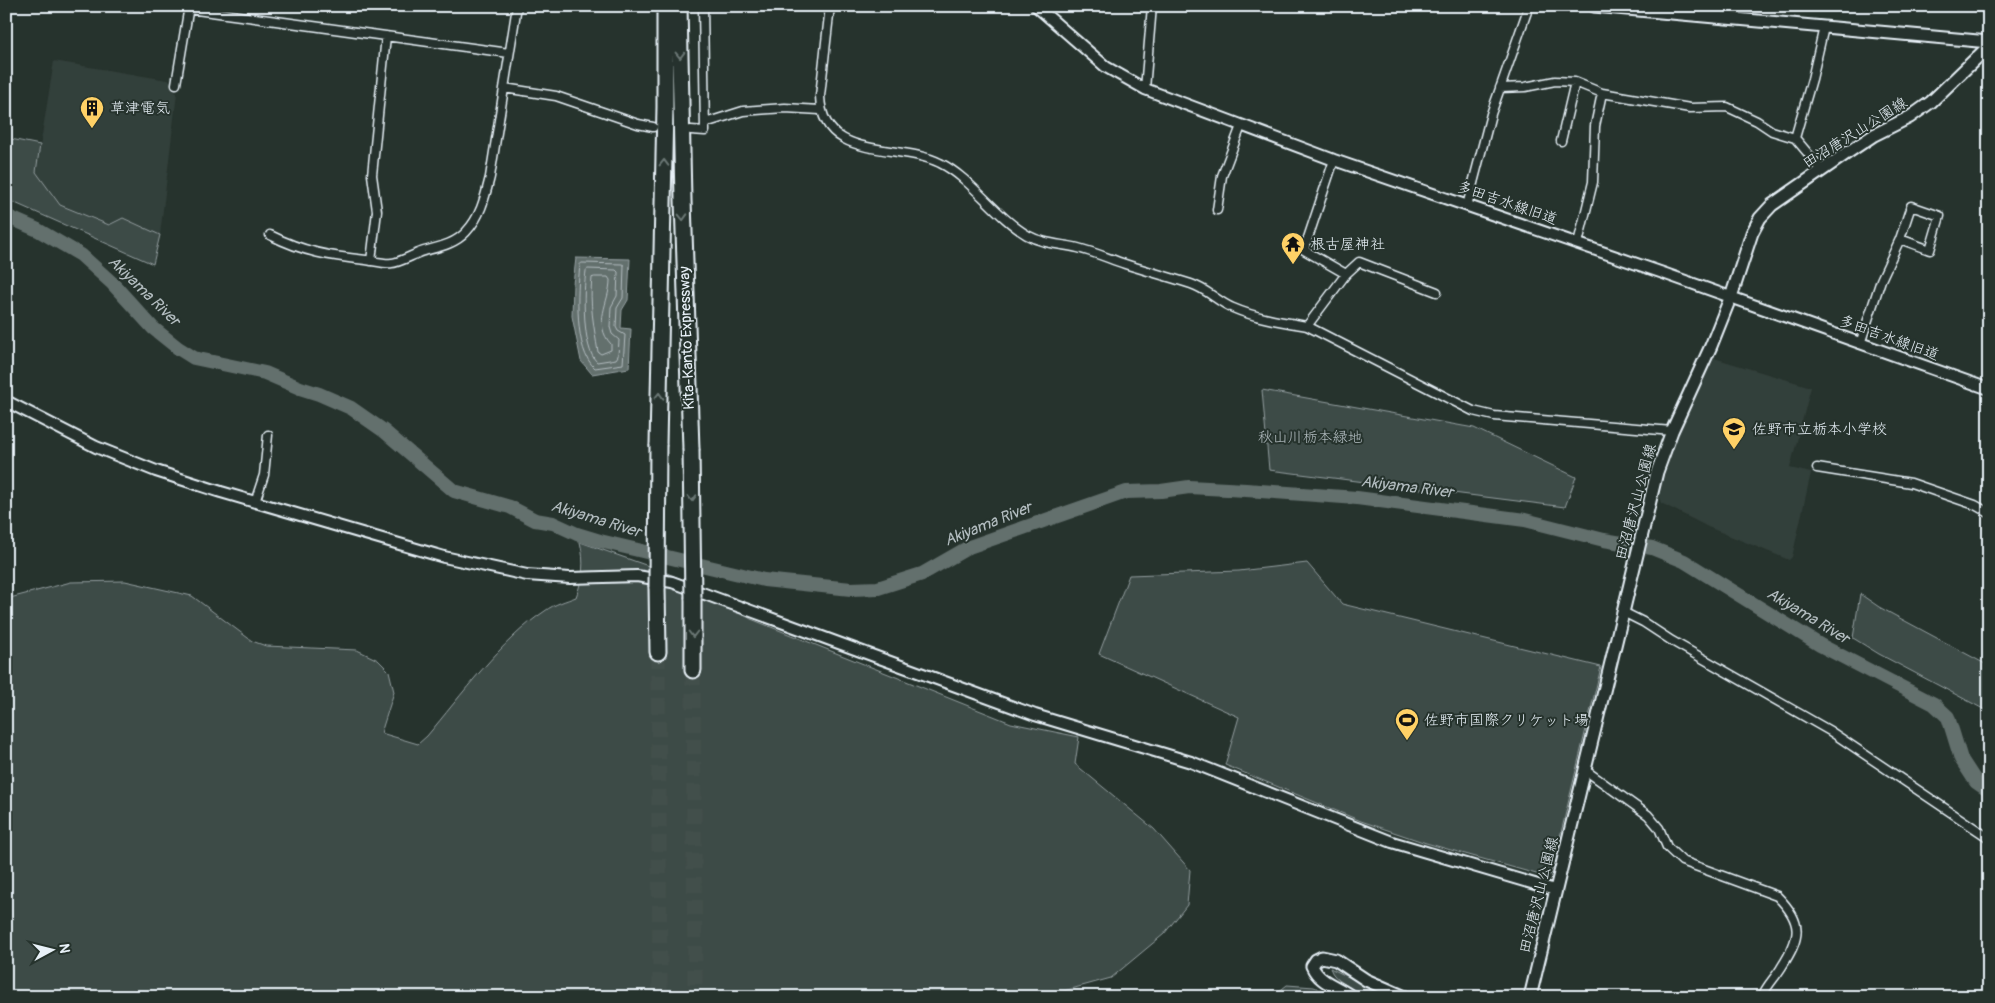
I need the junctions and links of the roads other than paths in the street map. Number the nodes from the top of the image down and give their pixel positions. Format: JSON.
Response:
{"nodes":[{"id":1,"x":516,"y":6,"type":"edge"},
{"id":2,"x":665,"y":6,"type":"edge"},
{"id":3,"x":679,"y":6,"type":"edge"},
{"id":4,"x":703,"y":6,"type":"edge"},
{"id":5,"x":830,"y":6,"type":"edge"},
{"id":6,"x":1036,"y":6,"type":"edge"},
{"id":7,"x":1152,"y":6,"type":"edge"},
{"id":8,"x":1529,"y":6,"type":"edge"},
{"id":9,"x":1594,"y":6,"type":"edge"},
{"id":10,"x":189,"y":8,"type":"edge"},
{"id":11,"x":1824,"y":27,"type":"junction"},
{"id":12,"x":386,"y":36,"type":"junction"},
{"id":13,"x":1989,"y":42,"type":"edge"},
{"id":14,"x":1989,"y":46,"type":"edge"},
{"id":15,"x":509,"y":53,"type":"junction"},
{"id":16,"x":1575,"y":82,"type":"junction"},
{"id":17,"x":176,"y":84,"type":"dead end"},
{"id":18,"x":504,"y":88,"type":"junction"},
{"id":19,"x":1500,"y":88,"type":"junction"},
{"id":20,"x":1145,"y":89,"type":"junction"},
{"id":21,"x":1602,"y":93,"type":"junction"},
{"id":22,"x":820,"y":110,"type":"junction"},
{"id":23,"x":705,"y":122,"type":"junction"},
{"id":24,"x":1241,"y":126,"type":"junction"},
{"id":25,"x":653,"y":127,"type":"dead end"},
{"id":26,"x":691,"y":130,"type":"dead end"},
{"id":27,"x":1795,"y":138,"type":"junction"},
{"id":28,"x":1561,"y":141,"type":"dead end"},
{"id":29,"x":1334,"y":160,"type":"junction"},
{"id":30,"x":1822,"y":170,"type":"junction"},
{"id":31,"x":1467,"y":206,"type":"junction"},
{"id":32,"x":1217,"y":210,"type":"dead end"},
{"id":33,"x":270,"y":235,"type":"dead end"},
{"id":34,"x":1900,"y":239,"type":"junction"},
{"id":35,"x":1578,"y":243,"type":"junction"},
{"id":36,"x":371,"y":261,"type":"junction"},
{"id":37,"x":1346,"y":274,"type":"junction"},
{"id":38,"x":1438,"y":292,"type":"dead end"},
{"id":39,"x":1729,"y":296,"type":"junction"},
{"id":40,"x":1307,"y":326,"type":"junction"},
{"id":41,"x":1860,"y":344,"type":"junction"},
{"id":42,"x":1989,"y":389,"type":"edge"},
{"id":43,"x":6,"y":401,"type":"edge"},
{"id":44,"x":1672,"y":431,"type":"junction"},
{"id":45,"x":268,"y":435,"type":"dead end"},
{"id":46,"x":1817,"y":468,"type":"dead end"},
{"id":47,"x":255,"y":502,"type":"junction"},
{"id":48,"x":1989,"y":513,"type":"edge"},
{"id":49,"x":1623,"y":612,"type":"junction"},
{"id":50,"x":658,"y":652,"type":"tunnel mouth"},
{"id":51,"x":694,"y":670,"type":"tunnel mouth"},
{"id":52,"x":1585,"y":770,"type":"junction"},
{"id":53,"x":1989,"y":838,"type":"edge"},
{"id":54,"x":1555,"y":890,"type":"junction"},
{"id":55,"x":1352,"y":997,"type":"edge"},
{"id":56,"x":1405,"y":997,"type":"edge"},
{"id":57,"x":1530,"y":997,"type":"edge"},
{"id":58,"x":1762,"y":997,"type":"edge"}],
"edges":[{"from":1,"to":15,"type":"street"},
{"from":50,"to":2,"type":"highway","name":"Kita-Kanto Expressway","one_way":true,"bridge":true},
{"from":3,"to":51,"type":"highway","name":"Kita-Kanto Expressway","one_way":true,"bridge":true},
{"from":4,"to":23,"type":"street"},
{"from":5,"to":22,"type":"street"},
{"from":6,"to":20,"type":"street","name":"多田吉水線旧道"},
{"from":7,"to":20,"type":"street"},
{"from":8,"to":19,"type":"street"},
{"from":9,"to":11,"type":"main road"},
{"from":10,"to":12,"type":"street"},
{"from":10,"to":17,"type":"street"},
{"from":11,"to":13,"type":"main road"},
{"from":11,"to":27,"type":"street"},
{"from":12,"to":15,"type":"street"},
{"from":12,"to":36,"type":"street"},
{"from":14,"to":30,"type":"main road","name":"田沼唐沢山公園線"},
{"from":15,"to":18,"type":"street"},
{"from":16,"to":19,"type":"street"},
{"from":16,"to":21,"type":"street"},
{"from":16,"to":28,"type":"street"},
{"from":18,"to":25,"type":"street"},
{"from":18,"to":36,"type":"street"},
{"from":19,"to":31,"type":"street"},
{"from":20,"to":24,"type":"street","name":"多田吉水線旧道"},
{"from":21,"to":27,"type":"street"},
{"from":21,"to":35,"type":"street"},
{"from":22,"to":23,"type":"street"},
{"from":22,"to":40,"type":"street"},
{"from":23,"to":26,"type":"street"},
{"from":24,"to":29,"type":"street","name":"多田吉水線旧道"},
{"from":24,"to":32,"type":"street"},
{"from":27,"to":30,"type":"street"},
{"from":29,"to":31,"type":"street","name":"多田吉水線旧道"},
{"from":29,"to":37,"type":"street"},
{"from":30,"to":39,"type":"main road","name":"田沼唐沢山公園線"},
{"from":31,"to":35,"type":"street","name":"多田吉水線旧道"},
{"from":33,"to":36,"type":"street"},
{"from":34,"to":34,"type":"street"},
{"from":34,"to":41,"type":"street"},
{"from":35,"to":39,"type":"street","name":"多田吉水線旧道"},
{"from":37,"to":38,"type":"street"},
{"from":37,"to":40,"type":"street"},
{"from":39,"to":41,"type":"street","name":"多田吉水線旧道"},
{"from":39,"to":44,"type":"main road","name":"田沼唐沢山公園線"},
{"from":40,"to":44,"type":"street"},
{"from":41,"to":42,"type":"street","name":"多田吉水線旧道"},
{"from":43,"to":47,"type":"street"},
{"from":44,"to":49,"type":"main road","name":"田沼唐沢山公園線"},
{"from":45,"to":47,"type":"street"},
{"from":46,"to":48,"type":"street"},
{"from":47,"to":54,"type":"street"},
{"from":49,"to":52,"type":"main road","name":"田沼唐沢山公園線"},
{"from":49,"to":53,"type":"street"},
{"from":52,"to":54,"type":"main road","name":"田沼唐沢山公園線"},
{"from":52,"to":58,"type":"street"},
{"from":54,"to":57,"type":"main road","name":"田沼唐沢山公園線"},
{"from":55,"to":56,"type":"main road"}]}
